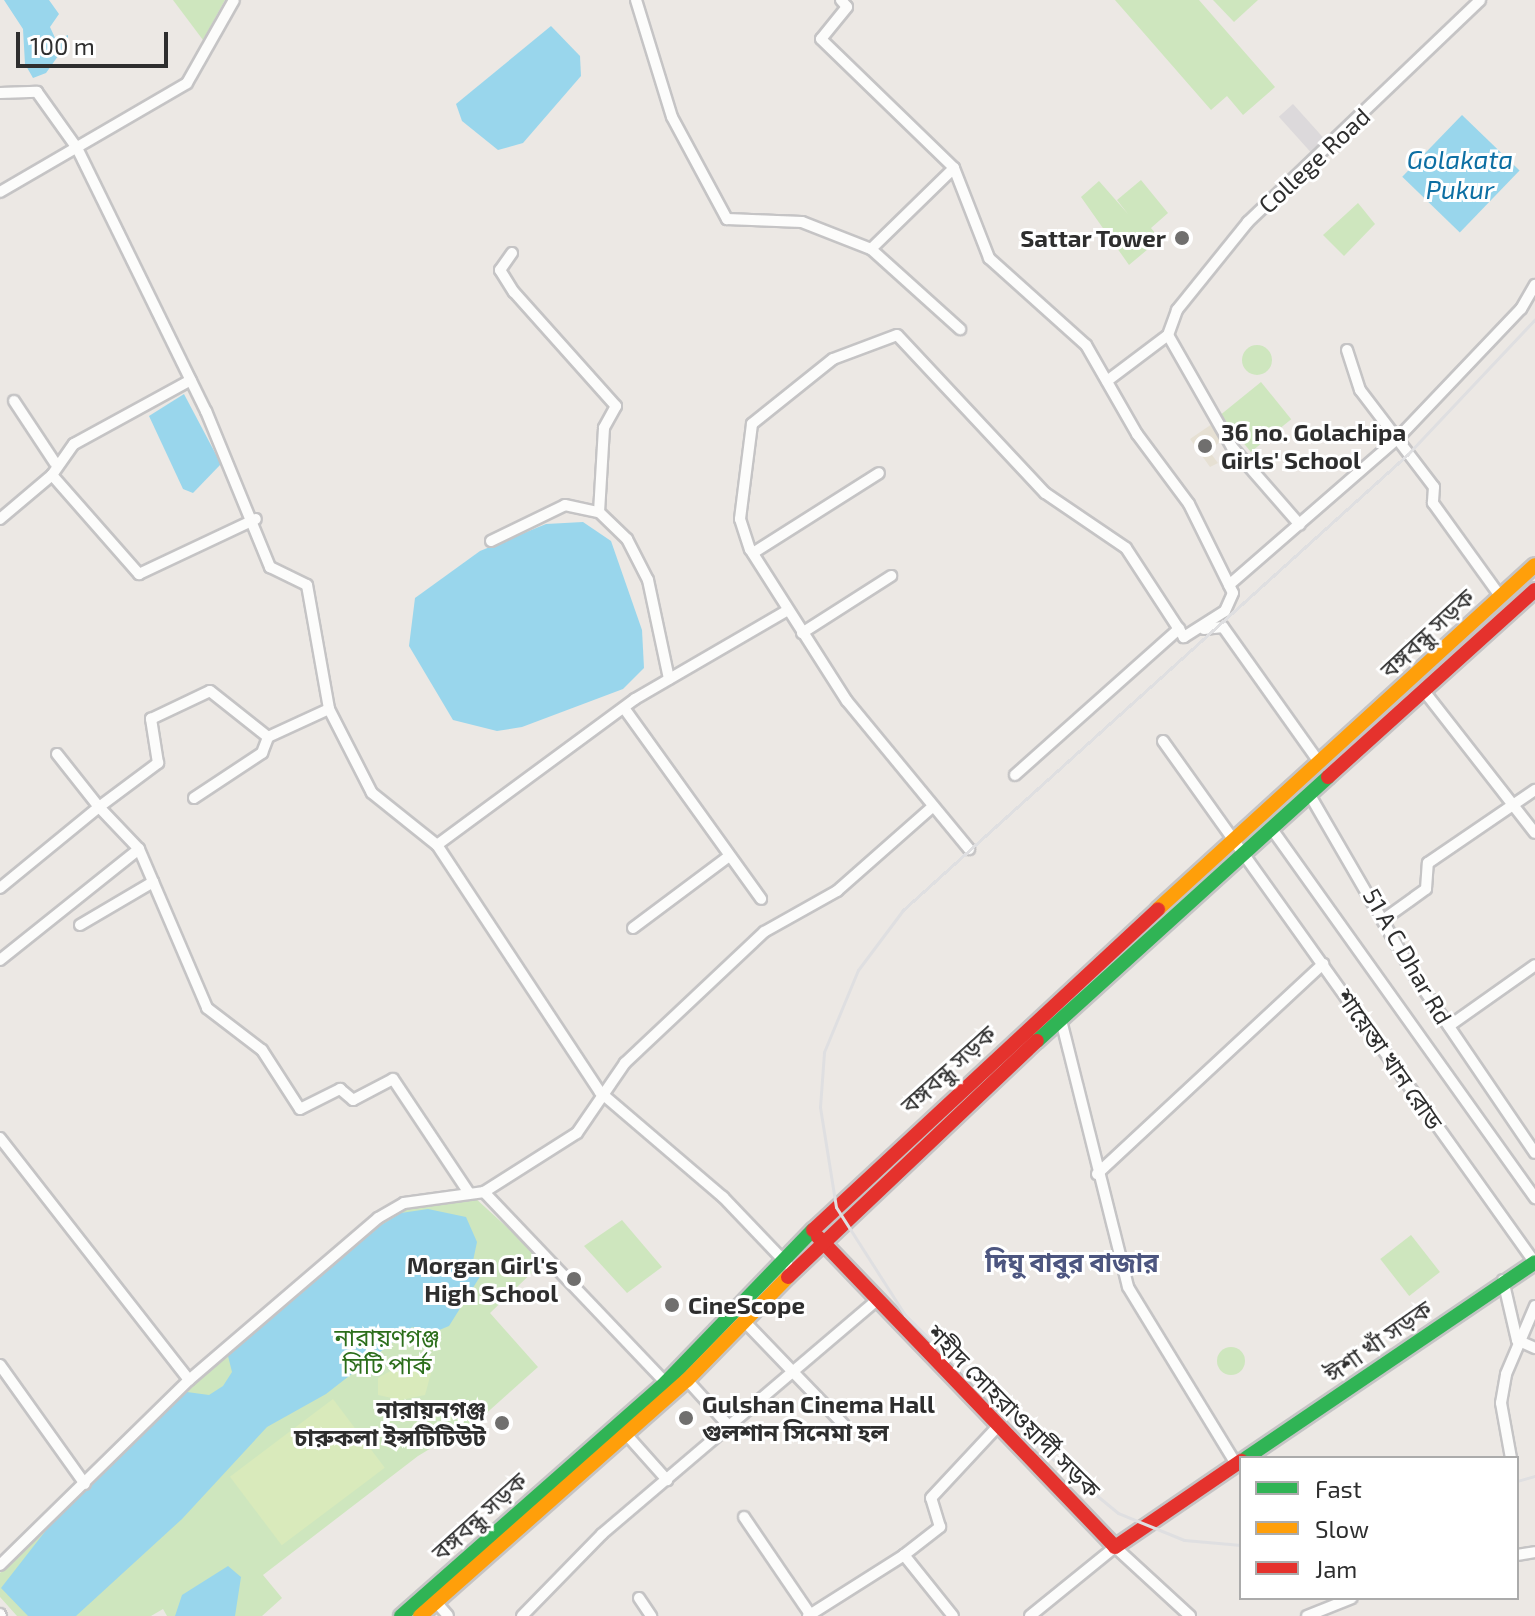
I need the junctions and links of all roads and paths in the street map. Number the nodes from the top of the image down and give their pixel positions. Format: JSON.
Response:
{"nodes":[{"id":1,"x":234,"y":0,"type":"edge"},
{"id":2,"x":636,"y":0,"type":"edge"},
{"id":3,"x":841,"y":0,"type":"edge"},
{"id":4,"x":1480,"y":0,"type":"edge"},
{"id":5,"x":0,"y":93,"type":"edge"},
{"id":6,"x":77,"y":148,"type":"junction"},
{"id":7,"x":954,"y":168,"type":"junction"},
{"id":8,"x":0,"y":192,"type":"edge"},
{"id":9,"x":871,"y":249,"type":"junction"},
{"id":10,"x":512,"y":253,"type":"dead end"},
{"id":11,"x":1535,"y":285,"type":"edge"},
{"id":12,"x":960,"y":329,"type":"dead end"},
{"id":13,"x":1168,"y":335,"type":"junction"},
{"id":14,"x":1347,"y":350,"type":"dead end"},
{"id":15,"x":191,"y":380,"type":"junction"},
{"id":16,"x":1107,"y":381,"type":"junction"},
{"id":17,"x":14,"y":401,"type":"dead end"},
{"id":18,"x":1397,"y":439,"type":"junction"},
{"id":19,"x":55,"y":463,"type":"junction"},
{"id":20,"x":879,"y":473,"type":"dead end"},
{"id":21,"x":52,"y":475,"type":"junction"},
{"id":22,"x":599,"y":512,"type":"junction"},
{"id":23,"x":0,"y":519,"type":"edge"},
{"id":24,"x":256,"y":519,"type":"junction"},
{"id":25,"x":1300,"y":525,"type":"junction"},
{"id":26,"x":491,"y":541,"type":"dead end"},
{"id":27,"x":753,"y":553,"type":"junction"},
{"id":28,"x":1535,"y":565,"type":"edge"},
{"id":29,"x":891,"y":576,"type":"dead end"},
{"id":30,"x":1229,"y":585,"type":"junction"},
{"id":31,"x":1535,"y":590,"type":"edge"},
{"id":32,"x":1500,"y":596,"type":"junction"},
{"id":33,"x":788,"y":610,"type":"junction"},
{"id":34,"x":1179,"y":629,"type":"junction"},
{"id":35,"x":1202,"y":629,"type":"junction"},
{"id":36,"x":802,"y":633,"type":"junction"},
{"id":37,"x":669,"y":679,"type":"junction"},
{"id":38,"x":1424,"y":691,"type":"junction"},
{"id":39,"x":624,"y":708,"type":"junction"},
{"id":40,"x":329,"y":709,"type":"junction"},
{"id":41,"x":268,"y":737,"type":"junction"},
{"id":42,"x":1163,"y":741,"type":"dead end"},
{"id":43,"x":57,"y":754,"type":"dead end"},
{"id":44,"x":1319,"y":762,"type":"junction"},
{"id":45,"x":1015,"y":775,"type":"dead end"},
{"id":46,"x":1535,"y":790,"type":"edge"},
{"id":47,"x":1311,"y":797,"type":"junction"},
{"id":48,"x":194,"y":798,"type":"dead end"},
{"id":49,"x":1516,"y":805,"type":"junction"},
{"id":50,"x":99,"y":807,"type":"junction"},
{"id":51,"x":930,"y":809,"type":"junction"},
{"id":52,"x":1274,"y":832,"type":"junction"},
{"id":53,"x":1535,"y":833,"type":"edge"},
{"id":54,"x":1235,"y":840,"type":"junction"},
{"id":55,"x":437,"y":845,"type":"junction"},
{"id":56,"x":139,"y":849,"type":"junction"},
{"id":57,"x":969,"y":849,"type":"dead end"},
{"id":58,"x":1246,"y":856,"type":"junction"},
{"id":59,"x":728,"y":857,"type":"junction"},
{"id":60,"x":153,"y":882,"type":"junction"},
{"id":61,"x":0,"y":888,"type":"edge"},
{"id":62,"x":761,"y":899,"type":"dead end"},
{"id":63,"x":1387,"y":917,"type":"junction"},
{"id":64,"x":80,"y":925,"type":"dead end"},
{"id":65,"x":633,"y":928,"type":"dead end"},
{"id":66,"x":0,"y":960,"type":"edge"},
{"id":67,"x":1323,"y":964,"type":"junction"},
{"id":68,"x":1535,"y":965,"type":"edge"},
{"id":69,"x":1061,"y":1020,"type":"junction"},
{"id":70,"x":1449,"y":1026,"type":"junction"},
{"id":71,"x":600,"y":1092,"type":"junction"},
{"id":72,"x":0,"y":1138,"type":"edge"},
{"id":73,"x":1535,"y":1153,"type":"edge"},
{"id":74,"x":1097,"y":1174,"type":"junction"},
{"id":75,"x":484,"y":1192,"type":"junction"},
{"id":76,"x":469,"y":1193,"type":"junction"},
{"id":77,"x":1535,"y":1198,"type":"edge"},
{"id":78,"x":818,"y":1236,"type":"junction"},
{"id":79,"x":1535,"y":1262,"type":"edge"},
{"id":80,"x":789,"y":1266,"type":"junction"},
{"id":81,"x":1503,"y":1280,"type":"junction"},
{"id":82,"x":876,"y":1301,"type":"junction"},
{"id":83,"x":1535,"y":1306,"type":"edge"},
{"id":84,"x":744,"y":1321,"type":"junction"},
{"id":85,"x":1517,"y":1340,"type":"junction"},
{"id":86,"x":1535,"y":1348,"type":"edge"},
{"id":87,"x":0,"y":1365,"type":"edge"},
{"id":88,"x":793,"y":1373,"type":"junction"},
{"id":89,"x":189,"y":1380,"type":"junction"},
{"id":90,"x":687,"y":1380,"type":"junction"},
{"id":91,"x":670,"y":1386,"type":"junction"},
{"id":92,"x":727,"y":1424,"type":"junction"},
{"id":93,"x":1000,"y":1424,"type":"junction"},
{"id":94,"x":844,"y":1425,"type":"dead end"},
{"id":95,"x":626,"y":1434,"type":"junction"},
{"id":96,"x":1248,"y":1456,"type":"edge"},
{"id":97,"x":1511,"y":1456,"type":"edge"},
{"id":98,"x":1239,"y":1458,"type":"edge"},
{"id":99,"x":1239,"y":1462,"type":"edge"},
{"id":100,"x":667,"y":1480,"type":"junction"},
{"id":101,"x":85,"y":1484,"type":"junction"},
{"id":102,"x":744,"y":1517,"type":"dead end"},
{"id":103,"x":1115,"y":1547,"type":"junction"},
{"id":104,"x":904,"y":1555,"type":"junction"},
{"id":105,"x":0,"y":1565,"type":"edge"},
{"id":106,"x":639,"y":1598,"type":"dead end"},
{"id":107,"x":1347,"y":1600,"type":"edge"},
{"id":108,"x":436,"y":1602,"type":"junction"},
{"id":109,"x":809,"y":1615,"type":"edge"},
{"id":110,"x":401,"y":1616,"type":"edge"},
{"id":111,"x":420,"y":1616,"type":"edge"},
{"id":112,"x":448,"y":1616,"type":"edge"},
{"id":113,"x":522,"y":1616,"type":"edge"},
{"id":114,"x":651,"y":1616,"type":"edge"},
{"id":115,"x":953,"y":1616,"type":"edge"},
{"id":116,"x":1030,"y":1616,"type":"edge"},
{"id":117,"x":1190,"y":1616,"type":"edge"},
{"id":118,"x":1307,"y":1616,"type":"edge"}],
"edges":[{"from":1,"to":6,"type":"street"},
{"from":2,"to":9,"type":"street"},
{"from":3,"to":7,"type":"street"},
{"from":4,"to":13,"type":"street","name":"College Road"},
{"from":5,"to":6,"type":"street"},
{"from":6,"to":8,"type":"street"},
{"from":6,"to":15,"type":"street"},
{"from":7,"to":9,"type":"street"},
{"from":7,"to":16,"type":"street"},
{"from":9,"to":12,"type":"street"},
{"from":10,"to":22,"type":"street"},
{"from":11,"to":18,"type":"street"},
{"from":13,"to":16,"type":"street"},
{"from":13,"to":25,"type":"street"},
{"from":14,"to":18,"type":"street"},
{"from":15,"to":19,"type":"street"},
{"from":15,"to":24,"type":"street"},
{"from":16,"to":30,"type":"street"},
{"from":17,"to":19,"type":"street"},
{"from":18,"to":25,"type":"street"},
{"from":18,"to":32,"type":"street"},
{"from":19,"to":21,"type":"street"},
{"from":20,"to":27,"type":"street"},
{"from":21,"to":23,"type":"street"},
{"from":21,"to":24,"type":"street"},
{"from":22,"to":26,"type":"street"},
{"from":22,"to":37,"type":"street"},
{"from":24,"to":40,"type":"street"},
{"from":25,"to":30,"type":"street"},
{"from":27,"to":33,"type":"street"},
{"from":27,"to":34,"type":"street"},
{"from":28,"to":32,"type":"main road","name":"বঙ্গবন্ধু সড়ক"},
{"from":29,"to":36,"type":"street"},
{"from":30,"to":35,"type":"street"},
{"from":31,"to":38,"type":"main road","name":"বঙ্গবন্ধু সড়ক"},
{"from":32,"to":44,"type":"main road","name":"বঙ্গবন্ধু সড়ক"},
{"from":33,"to":36,"type":"street"},
{"from":33,"to":37,"type":"street"},
{"from":34,"to":35,"type":"street"},
{"from":34,"to":45,"type":"street"},
{"from":35,"to":44,"type":"street"},
{"from":36,"to":51,"type":"street"},
{"from":37,"to":39,"type":"street"},
{"from":38,"to":47,"type":"main road","name":"বঙ্গবন্ধু সড়ক"},
{"from":38,"to":49,"type":"street"},
{"from":39,"to":55,"type":"street"},
{"from":39,"to":59,"type":"street"},
{"from":40,"to":41,"type":"street"},
{"from":40,"to":55,"type":"street"},
{"from":41,"to":48,"type":"street"},
{"from":41,"to":50,"type":"street"},
{"from":42,"to":54,"type":"street","name":"শায়েস্তা খান রোড"},
{"from":43,"to":50,"type":"street"},
{"from":44,"to":54,"type":"main road","name":"বঙ্গবন্ধু সড়ক"},
{"from":46,"to":49,"type":"street"},
{"from":47,"to":52,"type":"main road","name":"বঙ্গবন্ধু সড়ক"},
{"from":47,"to":63,"type":"street","name":"51 A C Dhar Rd"},
{"from":49,"to":53,"type":"street"},
{"from":49,"to":63,"type":"street"},
{"from":50,"to":56,"type":"street"},
{"from":50,"to":61,"type":"street"},
{"from":51,"to":57,"type":"street"},
{"from":51,"to":71,"type":"street"},
{"from":52,"to":58,"type":"main road","name":"বঙ্গবন্ধু সড়ক"},
{"from":52,"to":77,"type":"street"},
{"from":54,"to":58,"type":"street","name":"শায়েস্তা খান রোড"},
{"from":54,"to":78,"type":"main road","name":"বঙ্গবন্ধু সড়ক"},
{"from":55,"to":71,"type":"street"},
{"from":56,"to":60,"type":"street"},
{"from":56,"to":66,"type":"street"},
{"from":58,"to":67,"type":"street","name":"শায়েস্তা খান রোড"},
{"from":58,"to":69,"type":"main road","name":"বঙ্গবন্ধু সড়ক"},
{"from":59,"to":62,"type":"street"},
{"from":59,"to":65,"type":"street"},
{"from":60,"to":64,"type":"street"},
{"from":60,"to":76,"type":"street"},
{"from":63,"to":70,"type":"street","name":"51 A C Dhar Rd"},
{"from":67,"to":74,"type":"street"},
{"from":67,"to":79,"type":"street","name":"শায়েস্তা খান রোড"},
{"from":68,"to":70,"type":"street"},
{"from":69,"to":74,"type":"street"},
{"from":69,"to":78,"type":"main road","name":"বঙ্গবন্ধু সড়ক"},
{"from":70,"to":73,"type":"street","name":"51 A C Dhar Rd"},
{"from":71,"to":75,"type":"street"},
{"from":71,"to":80,"type":"street"},
{"from":72,"to":89,"type":"street"},
{"from":74,"to":98,"type":"street"},
{"from":75,"to":76,"type":"street"},
{"from":75,"to":91,"type":"street"},
{"from":76,"to":89,"type":"street"},
{"from":78,"to":80,"type":"main road","name":"বঙ্গবন্ধু সড়ক"},
{"from":78,"to":82,"type":"main road","name":"শহীদ সোহরাওয়ার্দী সড়ক"},
{"from":79,"to":81,"type":"main road","name":"ঈশা খাঁ সড়ক"},
{"from":80,"to":84,"type":"main road","name":"বঙ্গবন্ধু সড়ক"},
{"from":80,"to":91,"type":"main road","name":"বঙ্গবন্ধু সড়ক"},
{"from":81,"to":85,"type":"street"},
{"from":81,"to":96,"type":"main road","name":"ঈশা খাঁ সড়ক"},
{"from":82,"to":88,"type":"street"},
{"from":82,"to":93,"type":"main road","name":"শহীদ সোহরাওয়ার্দী সড়ক"},
{"from":83,"to":85,"type":"street"},
{"from":84,"to":88,"type":"street"},
{"from":84,"to":90,"type":"main road","name":"বঙ্গবন্ধু সড়ক"},
{"from":85,"to":86,"type":"street"},
{"from":85,"to":97,"type":"street"},
{"from":87,"to":101,"type":"street"},
{"from":88,"to":92,"type":"street"},
{"from":88,"to":94,"type":"street"},
{"from":89,"to":101,"type":"street"},
{"from":90,"to":91,"type":"main road","name":"বঙ্গবন্ধু সড়ক"},
{"from":90,"to":92,"type":"street"},
{"from":91,"to":95,"type":"main road","name":"বঙ্গবন্ধু সড়ক"},
{"from":91,"to":110,"type":"main road","name":"বঙ্গবন্ধু সড়ক"},
{"from":92,"to":100,"type":"street"},
{"from":93,"to":103,"type":"main road","name":"শহীদ সোহরাওয়ার্দী সড়ক"},
{"from":93,"to":104,"type":"street"},
{"from":95,"to":100,"type":"street"},
{"from":95,"to":108,"type":"main road","name":"বঙ্গবন্ধু সড়ক"},
{"from":99,"to":103,"type":"main road","name":"ঈশা খাঁ সড়ক"},
{"from":100,"to":113,"type":"street"},
{"from":101,"to":105,"type":"street"},
{"from":102,"to":109,"type":"street"},
{"from":103,"to":116,"type":"street"},
{"from":103,"to":117,"type":"street","name":"শহীদ সোহরাওয়ার্দী সড়ক"},
{"from":104,"to":109,"type":"street"},
{"from":104,"to":115,"type":"street"},
{"from":106,"to":114,"type":"street"},
{"from":107,"to":118,"type":"street"},
{"from":108,"to":111,"type":"main road","name":"বঙ্গবন্ধু সড়ক"},
{"from":108,"to":112,"type":"street"}]}
